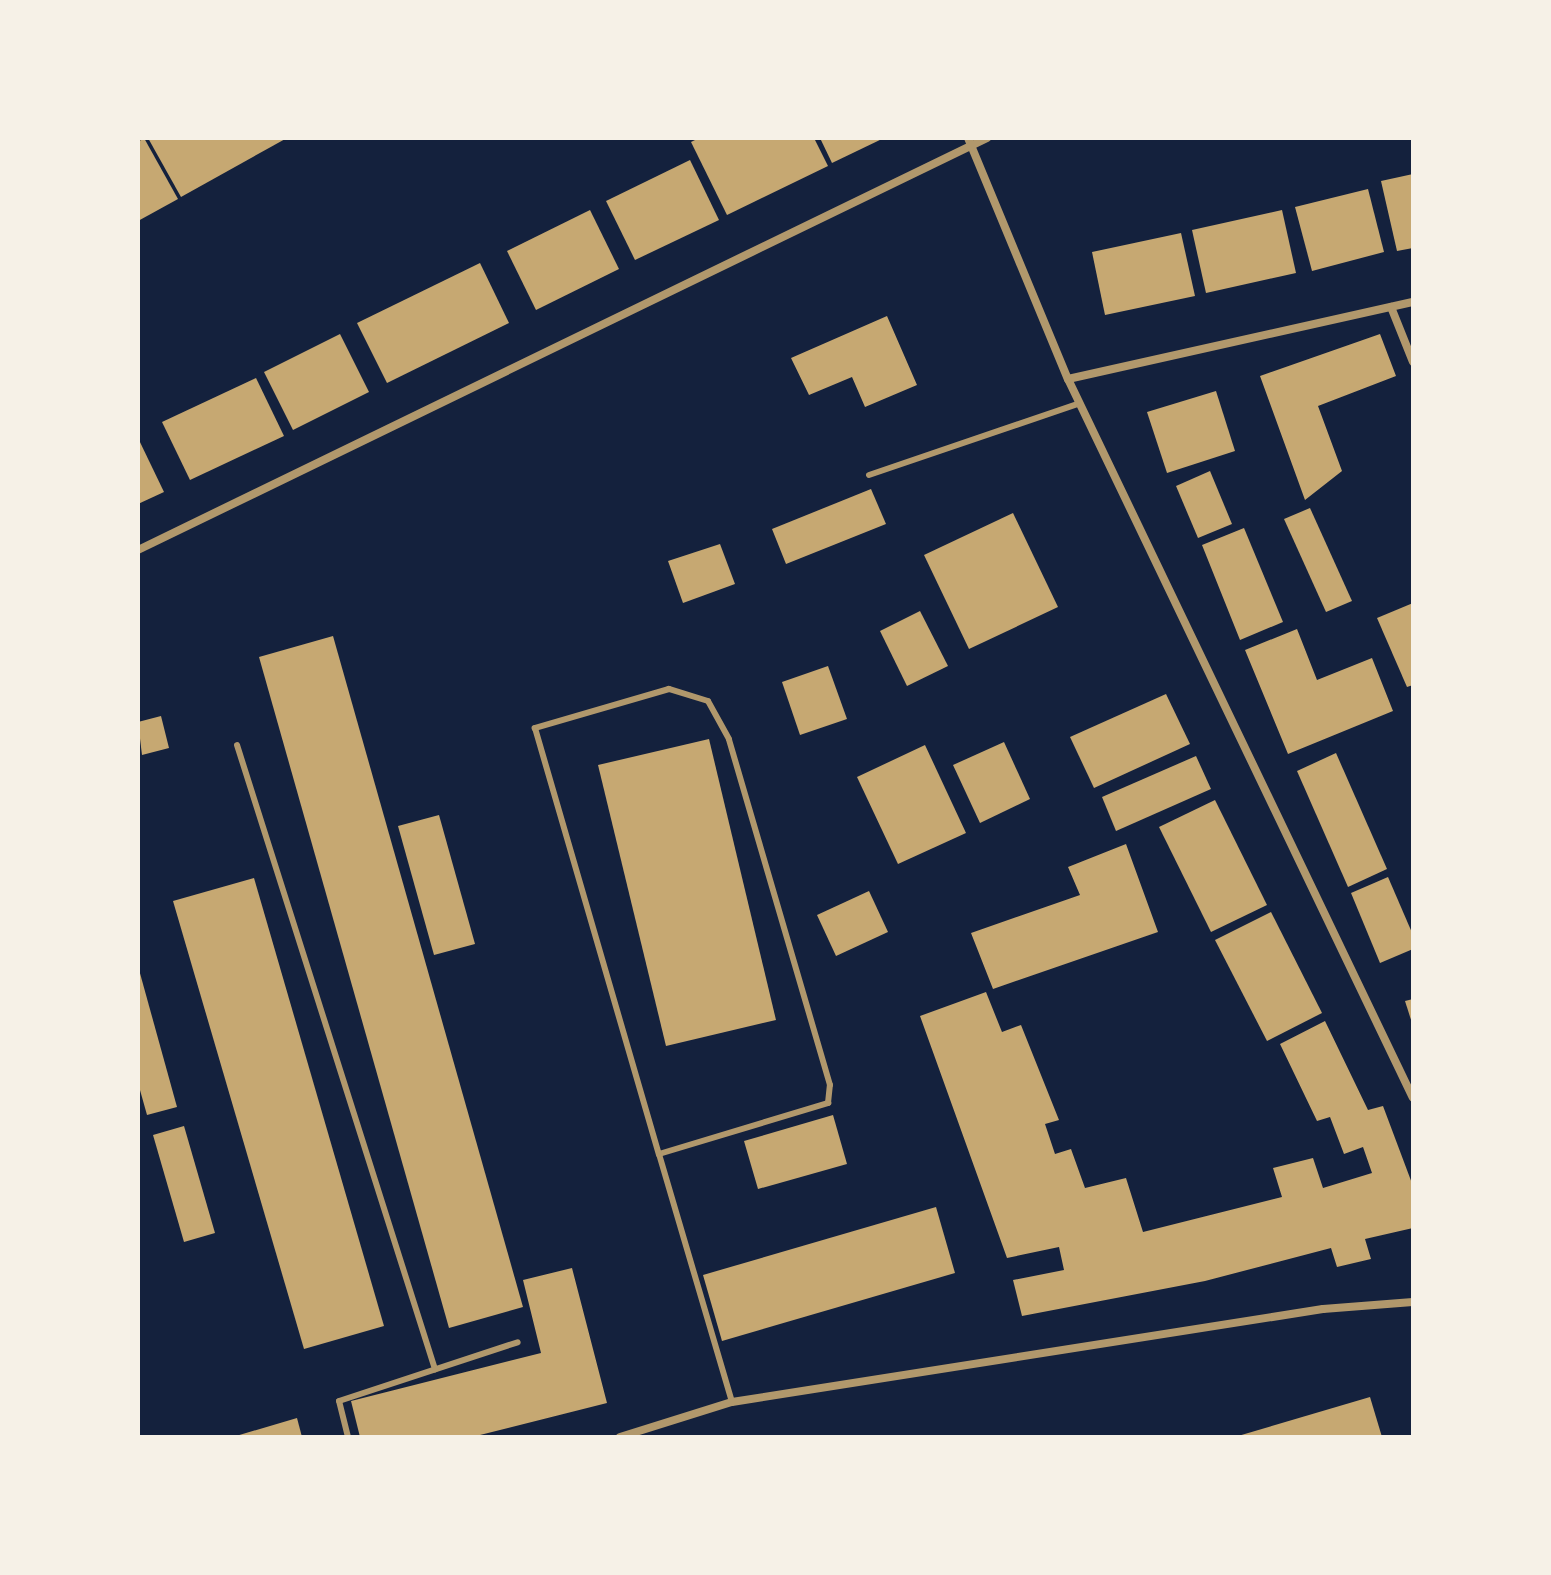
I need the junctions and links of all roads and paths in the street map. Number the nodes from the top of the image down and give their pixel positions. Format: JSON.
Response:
{"nodes":[{"id":1,"x":987,"y":138,"type":"edge"},
{"id":2,"x":970,"y":142,"type":"edge"},
{"id":3,"x":1413,"y":302,"type":"edge"},
{"id":4,"x":1391,"y":307,"type":"junction"},
{"id":5,"x":1413,"y":362,"type":"edge"},
{"id":6,"x":1068,"y":379,"type":"junction"},
{"id":7,"x":1080,"y":403,"type":"junction"},
{"id":8,"x":869,"y":475,"type":"dead end"},
{"id":9,"x":138,"y":550,"type":"edge"},
{"id":10,"x":237,"y":745,"type":"dead end"},
{"id":11,"x":1411,"y":1084,"type":"edge"},
{"id":12,"x":1413,"y":1098,"type":"edge"},
{"id":13,"x":659,"y":1154,"type":"junction"},
{"id":14,"x":1413,"y":1302,"type":"edge"},
{"id":15,"x":518,"y":1342,"type":"dead end"},
{"id":16,"x":435,"y":1369,"type":"junction"},
{"id":17,"x":732,"y":1402,"type":"junction"},
{"id":18,"x":348,"y":1437,"type":"edge"},
{"id":19,"x":620,"y":1437,"type":"edge"}],
"edges":[{"from":1,"to":2,"type":"street"},
{"from":2,"to":6,"type":"street"},
{"from":2,"to":9,"type":"street"},
{"from":3,"to":4,"type":"street"},
{"from":4,"to":5,"type":"street"},
{"from":4,"to":6,"type":"street"},
{"from":6,"to":7,"type":"street"},
{"from":7,"to":8,"type":"lane"},
{"from":7,"to":11,"type":"street"},
{"from":10,"to":16,"type":"lane"},
{"from":11,"to":12,"type":"street"},
{"from":13,"to":13,"type":"lane"},
{"from":13,"to":17,"type":"lane"},
{"from":14,"to":17,"type":"street"},
{"from":15,"to":16,"type":"lane"},
{"from":16,"to":18,"type":"lane"},
{"from":17,"to":19,"type":"street"}]}
